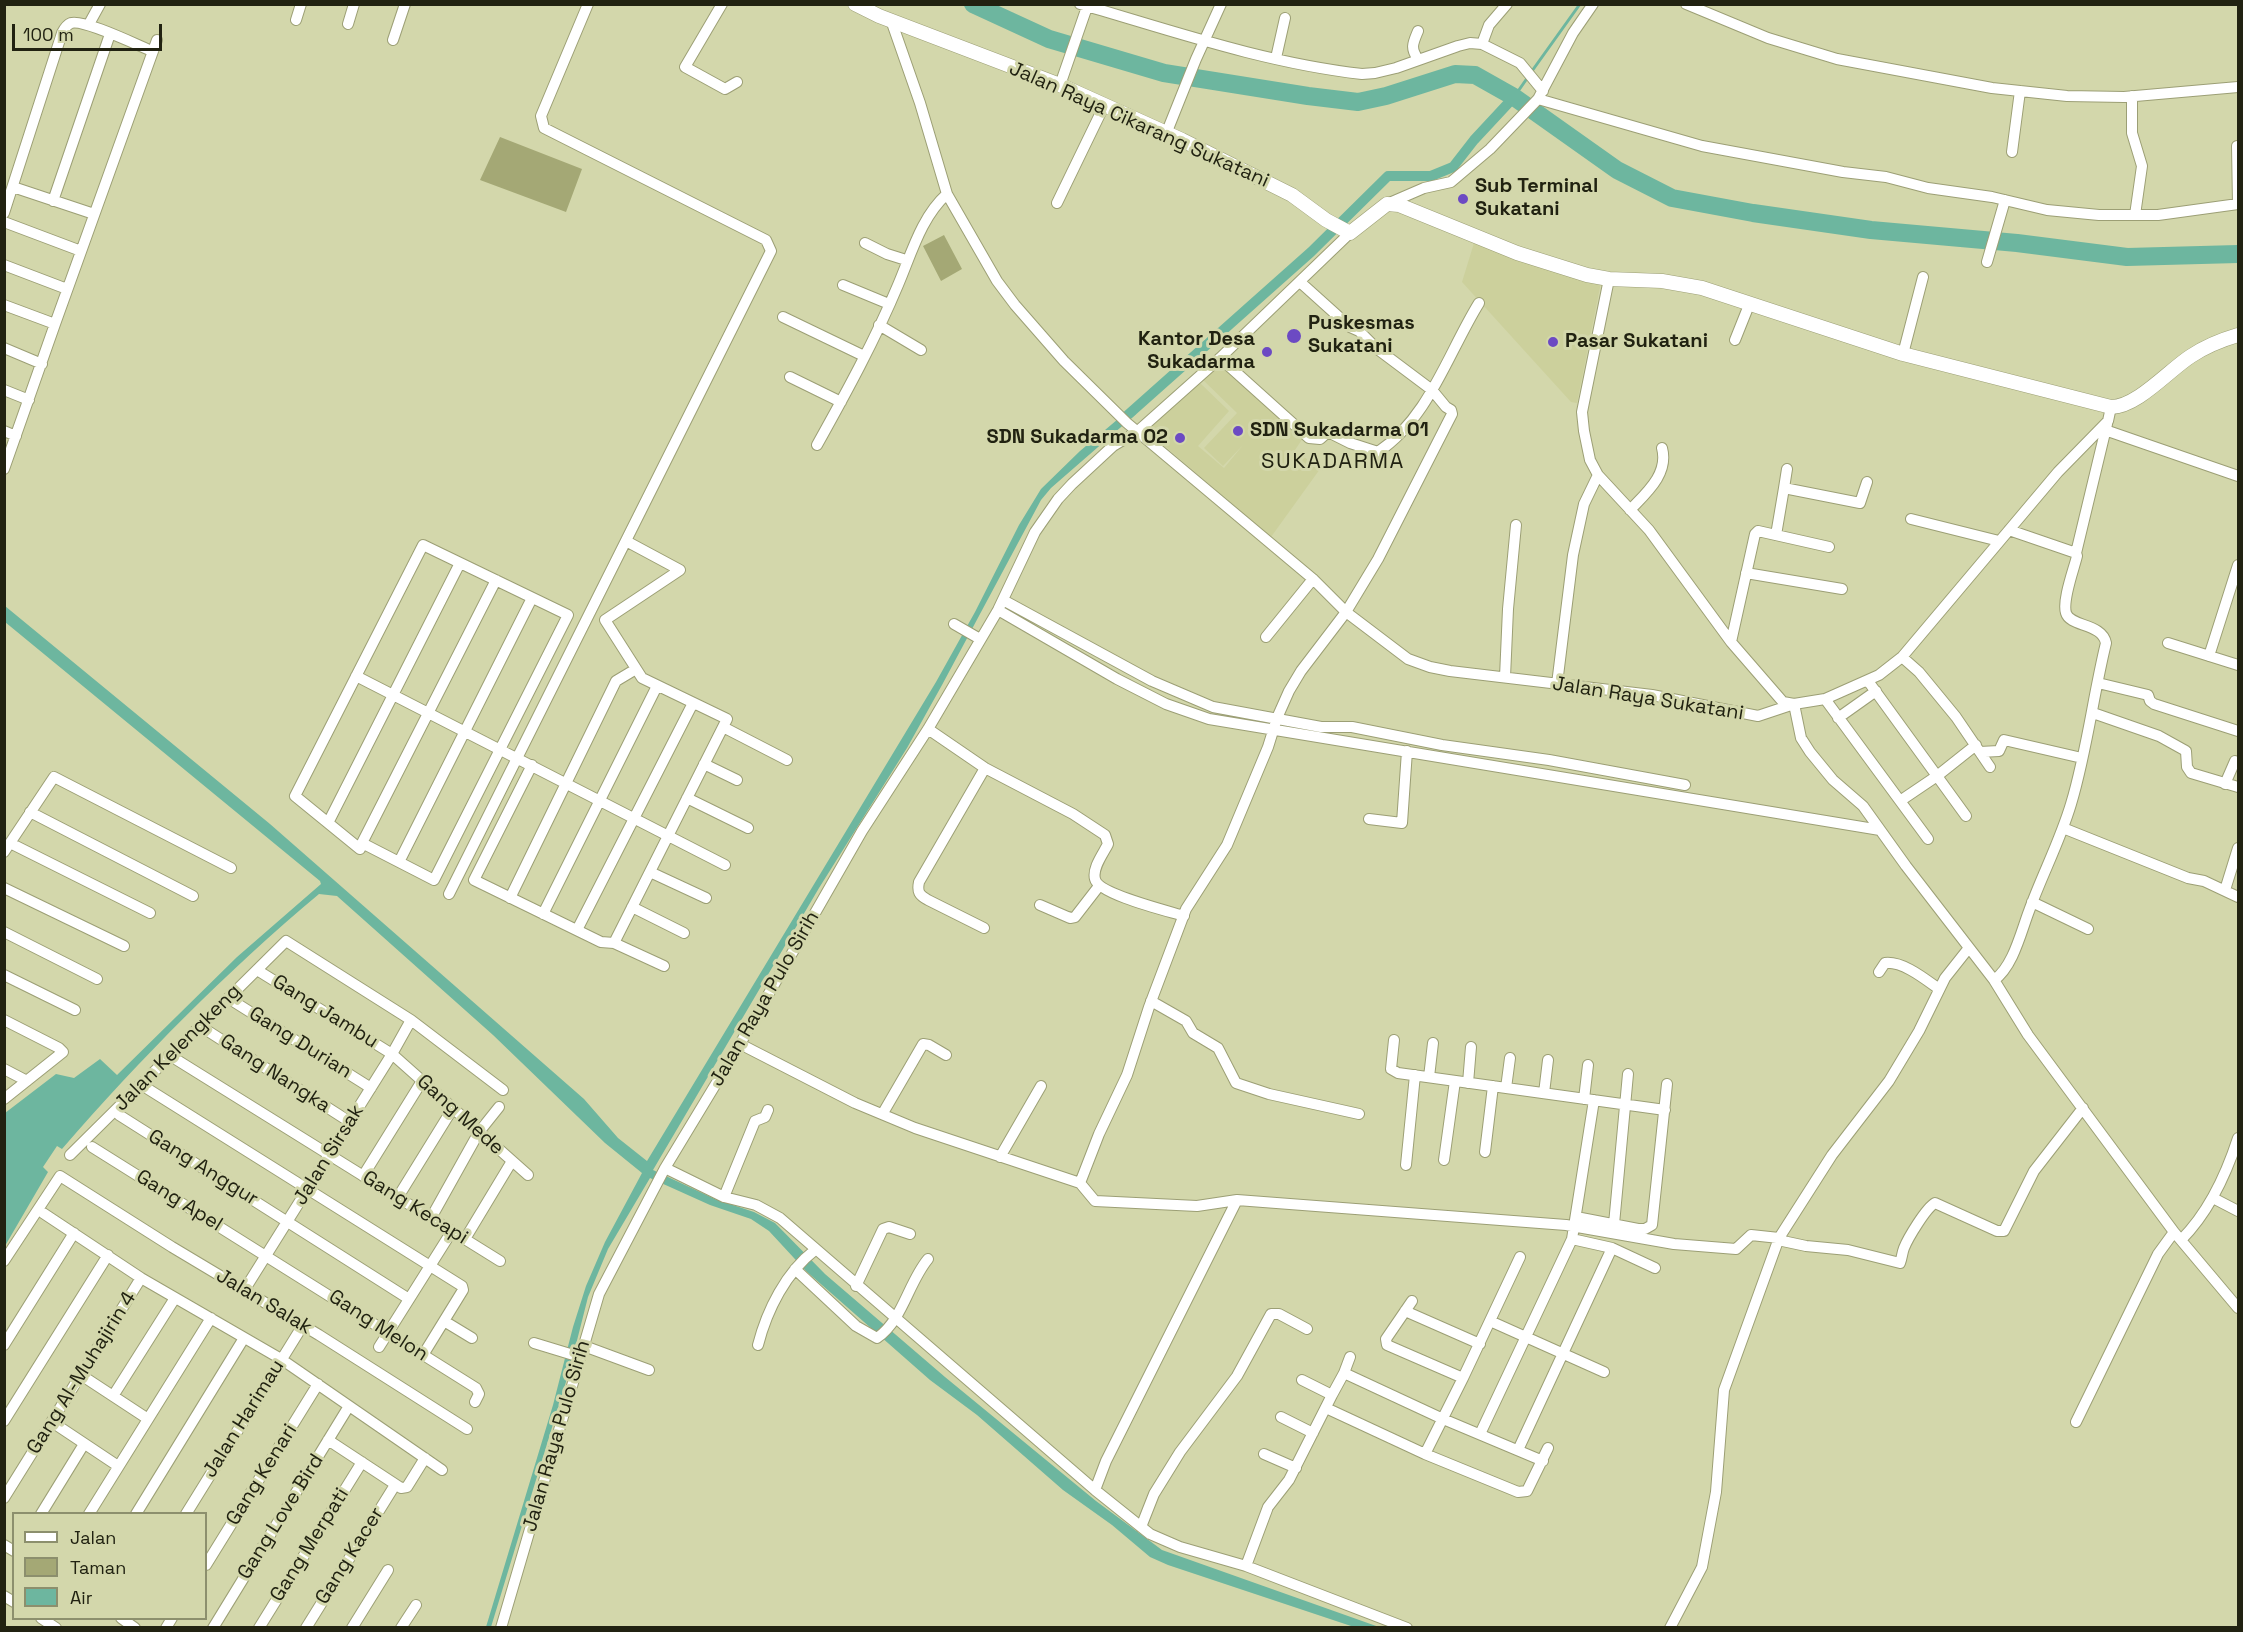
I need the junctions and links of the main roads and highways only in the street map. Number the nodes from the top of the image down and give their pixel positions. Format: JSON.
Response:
{"nodes":[{"id":1,"x":855,"y":4,"type":"edge"},
{"id":2,"x":2238,"y":335,"type":"edge"},
{"id":3,"x":2108,"y":419,"type":"joint"}],
"edges":[{"from":1,"to":3,"type":"main road","name":"Jalan Raya Cikarang Sukatani"},
{"from":2,"to":3,"type":"main road","name":"Jalan Raya Sukatani"}]}
